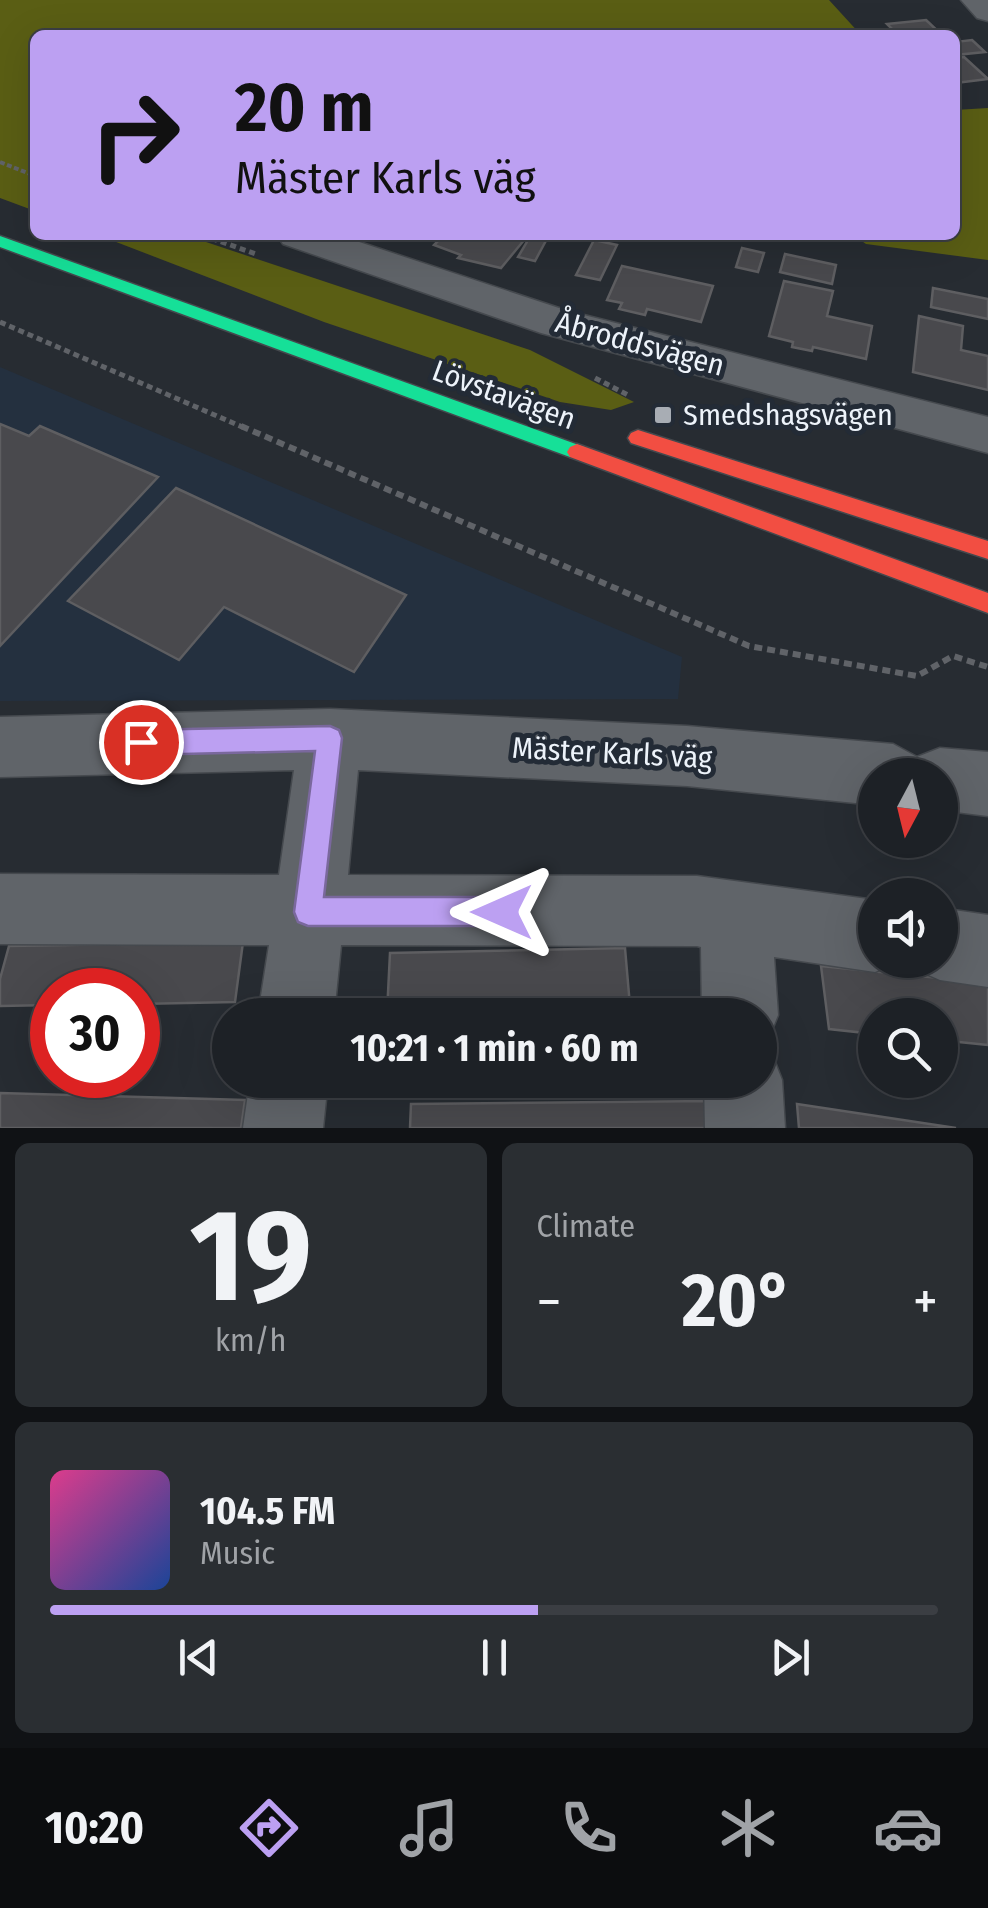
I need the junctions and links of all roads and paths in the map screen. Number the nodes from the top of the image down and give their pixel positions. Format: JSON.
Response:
{"nodes":[{"id":1,"x":976,"y":0,"type":"edge"},
{"id":2,"x":988,"y":0,"type":"edge"},
{"id":3,"x":988,"y":12,"type":"edge"},
{"id":4,"x":0,"y":162,"type":"edge"},
{"id":5,"x":30,"y":174,"type":"edge"},
{"id":6,"x":0,"y":216,"type":"edge"},
{"id":7,"x":30,"y":227,"type":"edge"},
{"id":8,"x":65,"y":240,"type":"edge"},
{"id":9,"x":312,"y":240,"type":"edge"},
{"id":10,"x":0,"y":241,"type":"edge"},
{"id":11,"x":0,"y":322,"type":"edge"},
{"id":12,"x":386,"y":358,"type":"dead end"},
{"id":13,"x":584,"y":372,"type":"dead end"},
{"id":14,"x":631,"y":398,"type":"dead end"},
{"id":15,"x":610,"y":430,"type":"dead end"},
{"id":16,"x":988,"y":435,"type":"edge"},
{"id":17,"x":988,"y":550,"type":"edge"},
{"id":18,"x":988,"y":603,"type":"edge"},
{"id":19,"x":988,"y":667,"type":"edge"},
{"id":20,"x":330,"y":738,"type":"junction"},
{"id":21,"x":0,"y":747,"type":"edge"},
{"id":22,"x":858,"y":772,"type":"edge"},
{"id":23,"x":958,"y":781,"type":"edge"},
{"id":24,"x":988,"y":784,"type":"edge"},
{"id":25,"x":0,"y":909,"type":"edge"},
{"id":26,"x":308,"y":912,"type":"junction"},
{"id":27,"x":736,"y":917,"type":"junction"},
{"id":28,"x":858,"y":934,"type":"edge"},
{"id":29,"x":958,"y":947,"type":"edge"},
{"id":30,"x":988,"y":951,"type":"edge"},
{"id":31,"x":298,"y":998,"type":"edge"},
{"id":32,"x":739,"y":998,"type":"edge"},
{"id":33,"x":287,"y":1098,"type":"edge"},
{"id":34,"x":744,"y":1098,"type":"edge"},
{"id":35,"x":283,"y":1128,"type":"edge"},
{"id":36,"x":745,"y":1128,"type":"edge"}],
"edges":[{"from":1,"to":2,"type":"street"},
{"from":1,"to":3,"type":"street"},
{"from":4,"to":5,"type":"path"},
{"from":6,"to":7,"type":"street"},
{"from":8,"to":12,"type":"street"},
{"from":9,"to":16,"type":"street","name":"Åbroddsvägen"},
{"from":10,"to":18,"type":"street","name":"Lövstavägen"},
{"from":11,"to":19,"type":"path"},
{"from":13,"to":14,"type":"path"},
{"from":15,"to":17,"type":"street","name":"Lövstavägen"},
{"from":20,"to":21,"type":"street","name":"Mäster Karls väg"},
{"from":20,"to":22,"type":"street","name":"Mäster Karls väg"},
{"from":20,"to":26,"type":"street"},
{"from":23,"to":24,"type":"street"},
{"from":25,"to":26,"type":"street"},
{"from":26,"to":27,"type":"street"},
{"from":26,"to":31,"type":"street"},
{"from":27,"to":28,"type":"street"},
{"from":27,"to":32,"type":"street"},
{"from":29,"to":30,"type":"street"},
{"from":33,"to":35,"type":"street"},
{"from":34,"to":36,"type":"street"}]}
